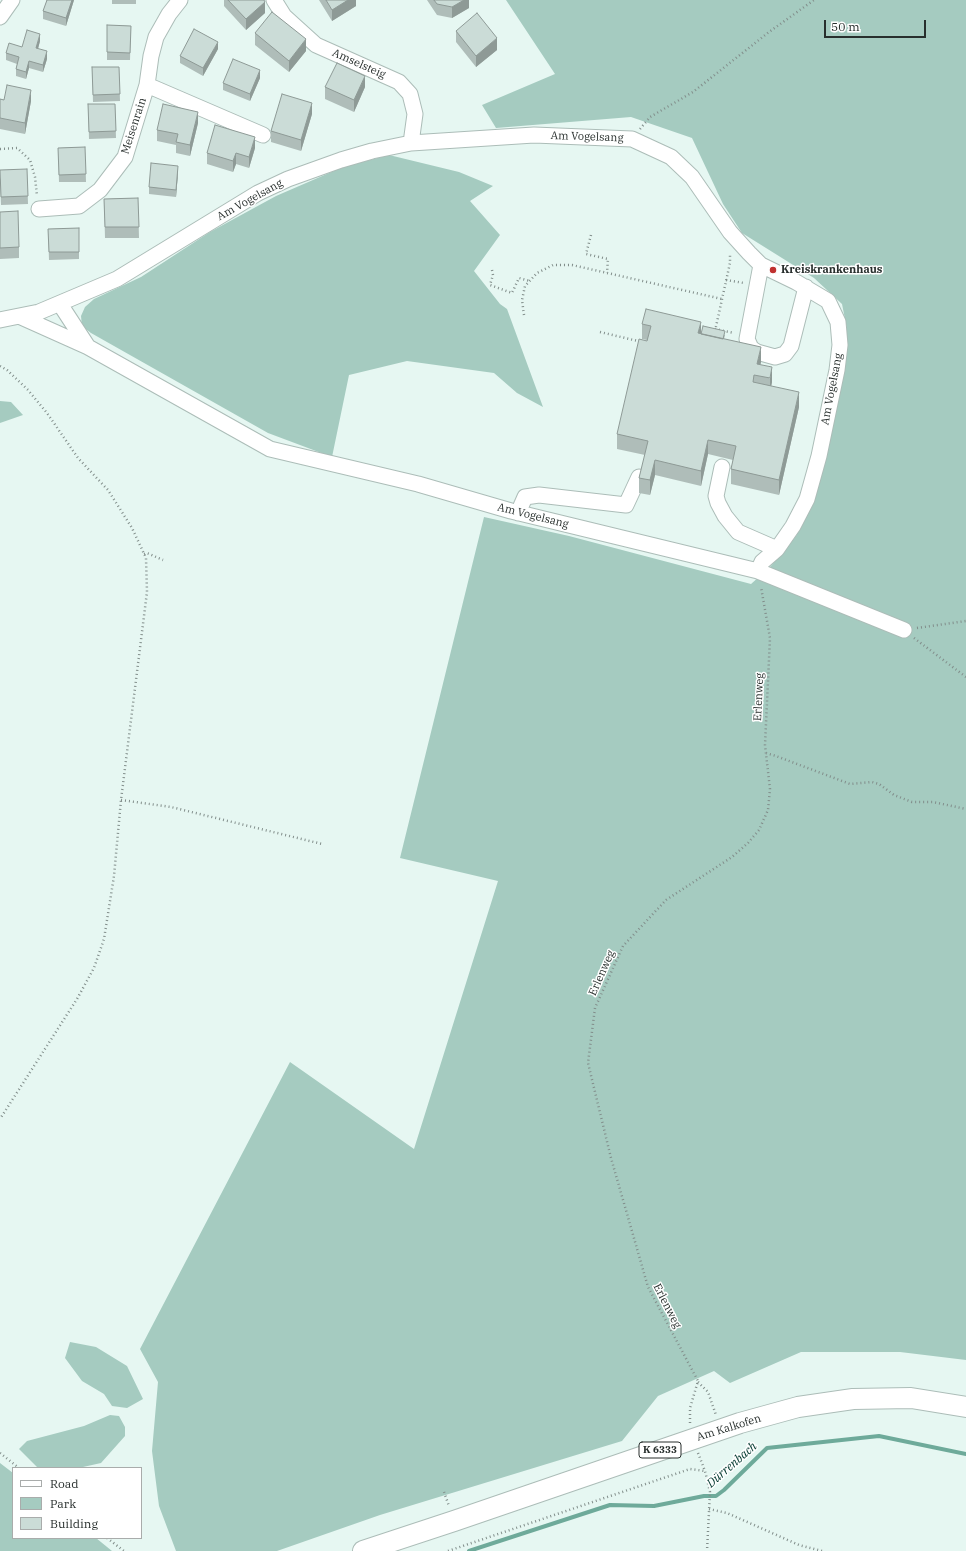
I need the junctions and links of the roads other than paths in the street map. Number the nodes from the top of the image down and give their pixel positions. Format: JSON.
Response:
{"nodes":[{"id":1,"x":12,"y":0,"type":"edge"},
{"id":2,"x":180,"y":0,"type":"edge"},
{"id":3,"x":274,"y":0,"type":"edge"},
{"id":4,"x":0,"y":17,"type":"edge"},
{"id":5,"x":147,"y":85,"type":"junction"},
{"id":6,"x":263,"y":134,"type":"dead end"},
{"id":7,"x":411,"y":143,"type":"junction"},
{"id":8,"x":39,"y":209,"type":"road end"},
{"id":9,"x":762,"y":264,"type":"junction"},
{"id":10,"x":806,"y":287,"type":"junction"},
{"id":11,"x":60,"y":304,"type":"junction"},
{"id":12,"x":20,"y":317,"type":"junction"},
{"id":13,"x":0,"y":320,"type":"edge"},
{"id":14,"x":88,"y":347,"type":"junction"},
{"id":15,"x":722,"y":467,"type":"dead end"},
{"id":16,"x":639,"y":477,"type":"edge"},
{"id":17,"x":518,"y":513,"type":"junction"},
{"id":18,"x":777,"y":549,"type":"junction"},
{"id":19,"x":758,"y":571,"type":"junction"},
{"id":20,"x":904,"y":630,"type":"road end"},
{"id":21,"x":966,"y":1407,"type":"edge"},
{"id":22,"x":364,"y":1551,"type":"edge"}],
"edges":[{"from":1,"to":4,"type":"street"},
{"from":2,"to":5,"type":"street","name":"Meisenrain"},
{"from":3,"to":7,"type":"street","name":"Amselsteig"},
{"from":5,"to":6,"type":"street","name":"Meisenrain"},
{"from":5,"to":8,"type":"street","name":"Meisenrain"},
{"from":7,"to":9,"type":"street","name":"Am Vogelsang"},
{"from":7,"to":11,"type":"street","name":"Am Vogelsang"},
{"from":9,"to":10,"type":"street","name":"Am Vogelsang"},
{"from":9,"to":10,"type":"street"},
{"from":10,"to":18,"type":"street","name":"Am Vogelsang"},
{"from":11,"to":12,"type":"street","name":"Am Vogelsang"},
{"from":11,"to":14,"type":"street","name":"Am Vogelsang"},
{"from":12,"to":13,"type":"street","name":"Am Vogelsang"},
{"from":12,"to":14,"type":"street","name":"Am Vogelsang"},
{"from":14,"to":17,"type":"street","name":"Am Vogelsang"},
{"from":15,"to":18,"type":"street"},
{"from":16,"to":17,"type":"street"},
{"from":17,"to":19,"type":"street","name":"Am Vogelsang"},
{"from":18,"to":19,"type":"street","name":"Am Vogelsang"},
{"from":19,"to":20,"type":"street"},
{"from":21,"to":22,"type":"main road","name":"Am Kalkofen","number":"K 6333"}]}
